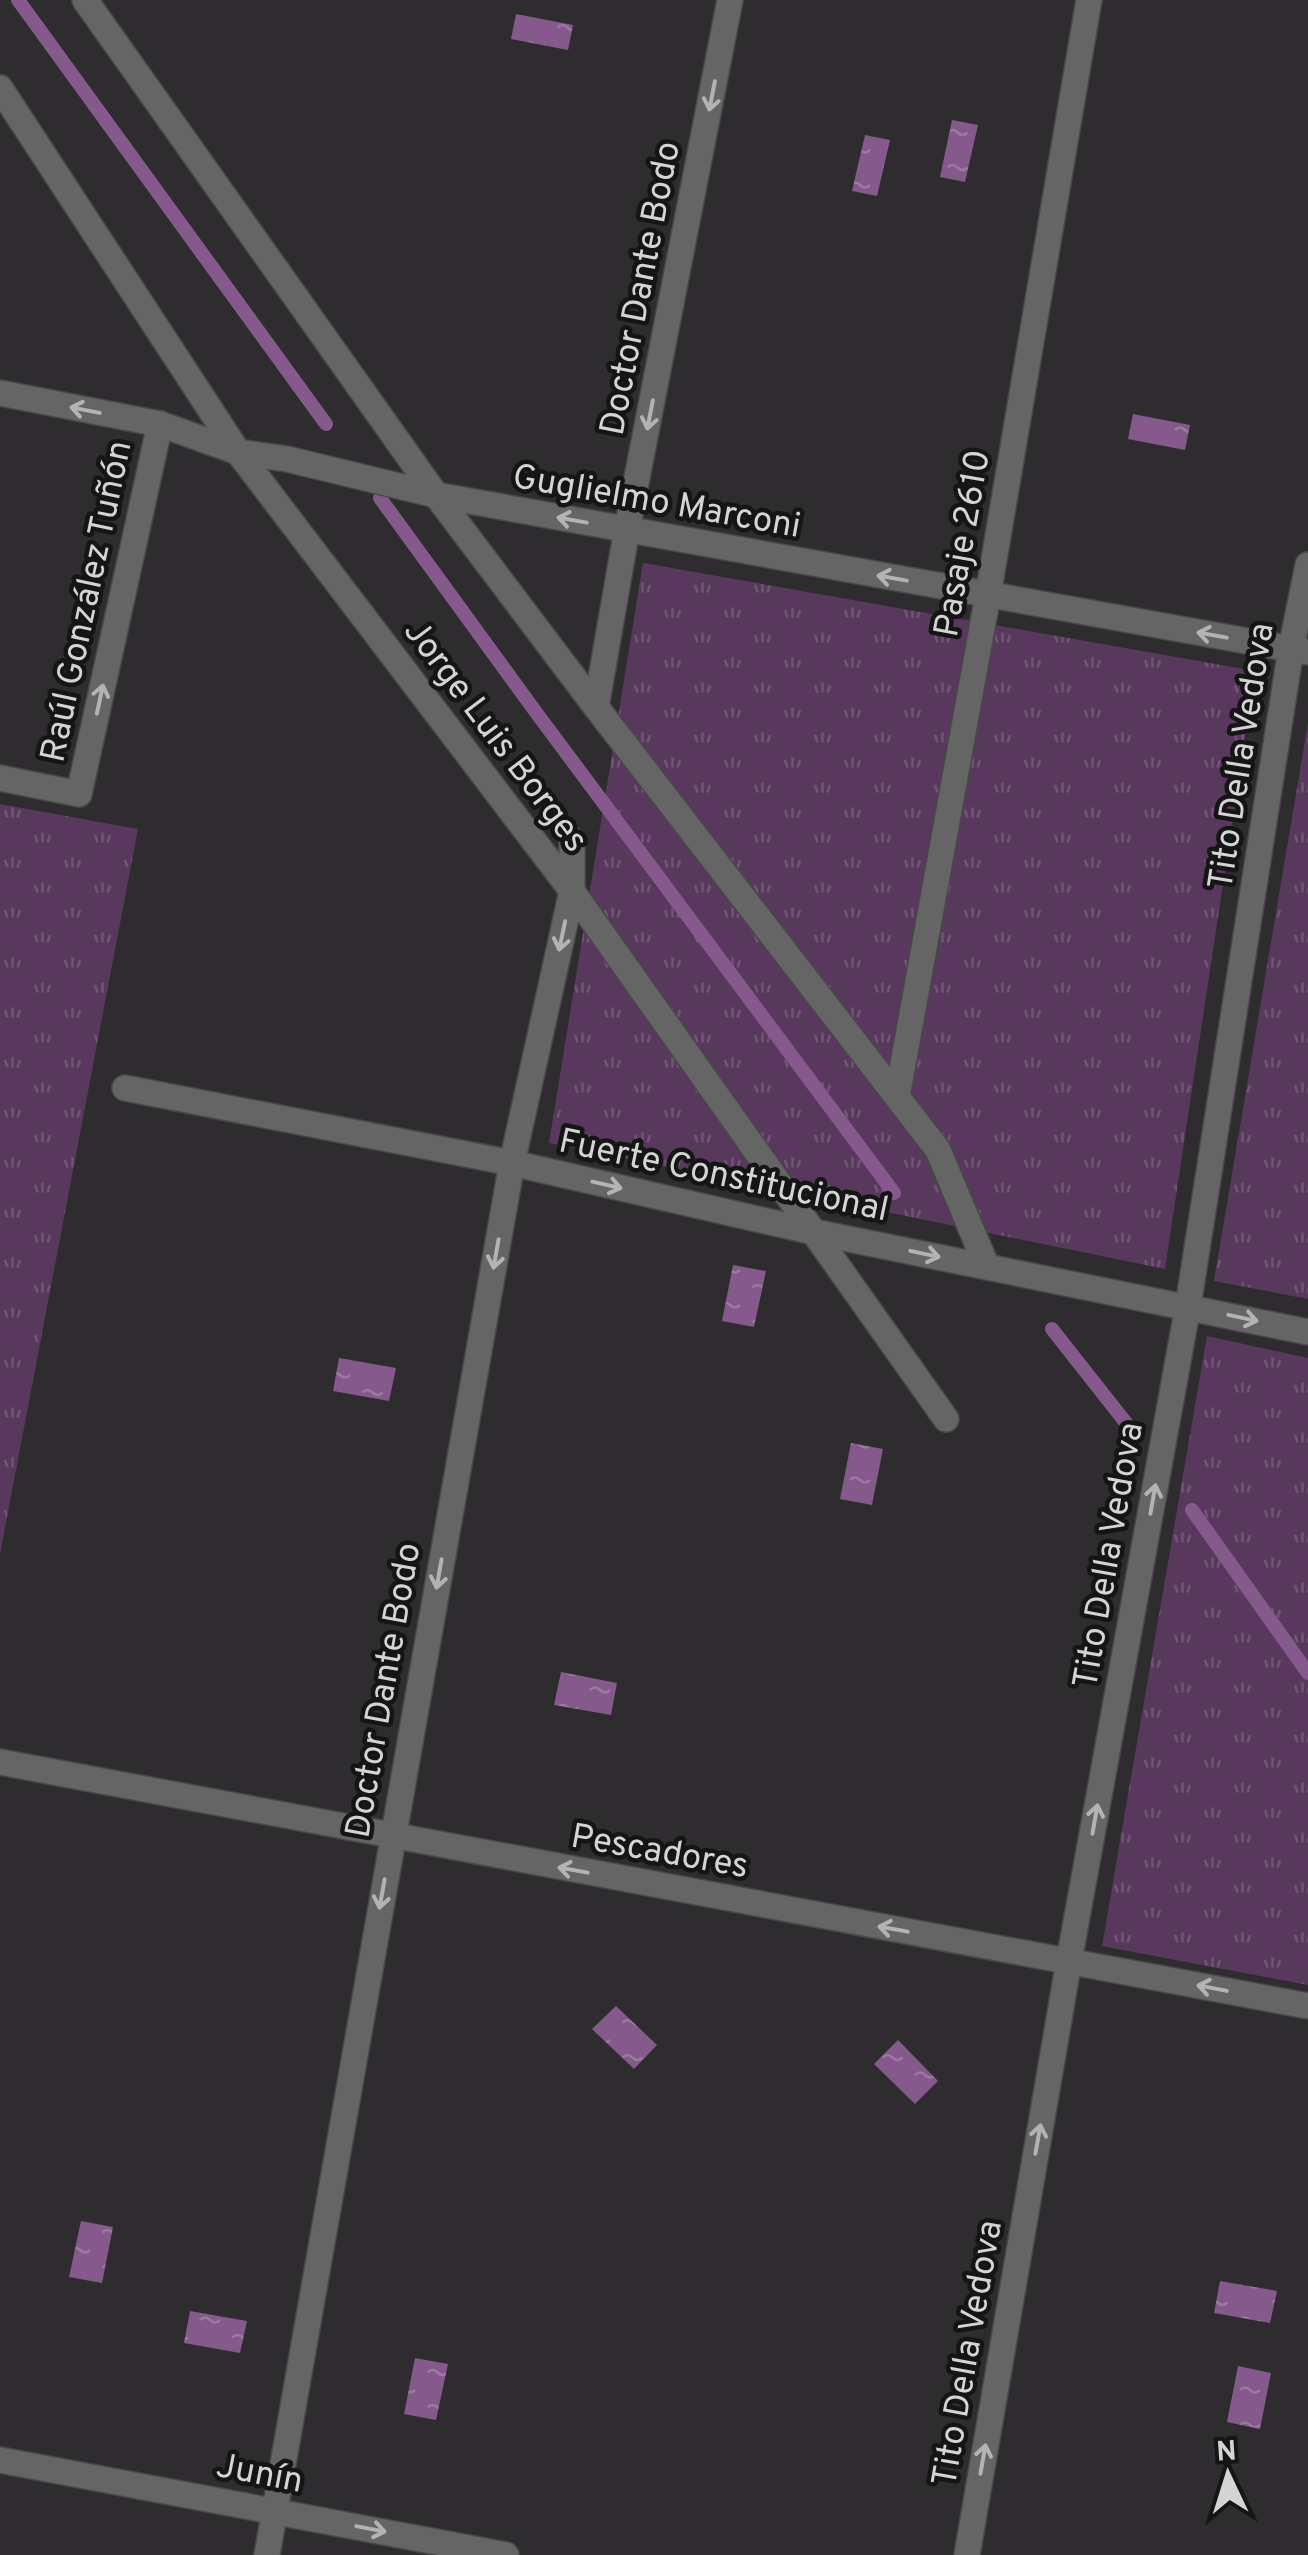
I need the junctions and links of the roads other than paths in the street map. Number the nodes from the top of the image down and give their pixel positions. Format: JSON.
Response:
{"nodes":[{"id":1,"x":85,"y":0,"type":"edge"},
{"id":2,"x":730,"y":0,"type":"edge"},
{"id":3,"x":1088,"y":0,"type":"edge"},
{"id":4,"x":0,"y":88,"type":"edge"},
{"id":5,"x":0,"y":393,"type":"edge"},
{"id":6,"x":160,"y":424,"type":"junction"},
{"id":7,"x":238,"y":452,"type":"junction"},
{"id":8,"x":436,"y":495,"type":"junction"},
{"id":9,"x":627,"y":530,"type":"junction"},
{"id":10,"x":1308,"y":566,"type":"edge"},
{"id":11,"x":988,"y":595,"type":"junction"},
{"id":12,"x":1300,"y":650,"type":"edge"},
{"id":13,"x":596,"y":707,"type":"junction"},
{"id":14,"x":0,"y":778,"type":"edge"},
{"id":15,"x":572,"y":840,"type":"dead end"},
{"id":16,"x":572,"y":890,"type":"junction"},
{"id":17,"x":125,"y":1088,"type":"dead end"},
{"id":18,"x":897,"y":1097,"type":"junction"},
{"id":19,"x":512,"y":1163,"type":"junction"},
{"id":20,"x":814,"y":1232,"type":"junction"},
{"id":21,"x":987,"y":1267,"type":"junction"},
{"id":22,"x":1188,"y":1306,"type":"junction"},
{"id":23,"x":1308,"y":1332,"type":"edge"},
{"id":24,"x":946,"y":1420,"type":"dead end"},
{"id":25,"x":0,"y":1762,"type":"edge"},
{"id":26,"x":392,"y":1836,"type":"junction"},
{"id":27,"x":1068,"y":1962,"type":"junction"},
{"id":28,"x":1308,"y":2006,"type":"edge"},
{"id":29,"x":0,"y":2460,"type":"edge"},
{"id":30,"x":275,"y":2512,"type":"junction"},
{"id":31,"x":267,"y":2555,"type":"edge"},
{"id":32,"x":506,"y":2555,"type":"edge"},
{"id":33,"x":967,"y":2555,"type":"edge"}],
"edges":[{"from":1,"to":8,"type":"street"},
{"from":2,"to":9,"type":"street","name":"Doctor Dante Bodo","one_way":true},
{"from":3,"to":11,"type":"street","name":"Pasaje 2610"},
{"from":4,"to":7,"type":"street","name":"Jorge Luis Borges"},
{"from":6,"to":5,"type":"street","name":"Guglielmo Marconi","one_way":true},
{"from":6,"to":7,"type":"street","name":"Guglielmo Marconi"},
{"from":14,"to":6,"type":"street","name":"Raúl González Tuñón","one_way":true},
{"from":7,"to":8,"type":"street","name":"Guglielmo Marconi"},
{"from":7,"to":16,"type":"street","name":"Jorge Luis Borges"},
{"from":9,"to":8,"type":"street","name":"Guglielmo Marconi","one_way":true},
{"from":8,"to":13,"type":"street"},
{"from":11,"to":9,"type":"street","name":"Guglielmo Marconi","one_way":true},
{"from":9,"to":13,"type":"street","name":"Doctor Dante Bodo"},
{"from":10,"to":12,"type":"street","name":"Tito Della Vedova"},
{"from":12,"to":11,"type":"street","name":"Guglielmo Marconi","one_way":true},
{"from":11,"to":18,"type":"street","name":"Pasaje 2610"},
{"from":12,"to":22,"type":"street","name":"Tito Della Vedova"},
{"from":13,"to":18,"type":"street"},
{"from":15,"to":16,"type":"street","name":"Doctor Dante Bodo"},
{"from":16,"to":19,"type":"street","name":"Doctor Dante Bodo","one_way":true},
{"from":16,"to":20,"type":"street","name":"Jorge Luis Borges"},
{"from":17,"to":19,"type":"street","name":"Fuerte Constitucional"},
{"from":18,"to":21,"type":"street"},
{"from":19,"to":20,"type":"street","name":"Fuerte Constitucional","one_way":true},
{"from":19,"to":26,"type":"street","name":"Doctor Dante Bodo","one_way":true},
{"from":20,"to":21,"type":"street","name":"Fuerte Constitucional","one_way":true},
{"from":20,"to":24,"type":"street","name":"Jorge Luis Borges"},
{"from":21,"to":22,"type":"street","name":"Fuerte Constitucional"},
{"from":22,"to":23,"type":"street","name":"Fuerte Constitucional","one_way":true},
{"from":27,"to":22,"type":"street","name":"Tito Della Vedova","one_way":true},
{"from":25,"to":26,"type":"street","name":"Pescadores"},
{"from":27,"to":26,"type":"street","name":"Pescadores","one_way":true},
{"from":26,"to":30,"type":"street","name":"Doctor Dante Bodo","one_way":true},
{"from":28,"to":27,"type":"street","name":"Pescadores","one_way":true},
{"from":33,"to":27,"type":"street","name":"Tito Della Vedova","one_way":true},
{"from":29,"to":30,"type":"street","name":"Junín"},
{"from":30,"to":31,"type":"street","name":"Doctor Dante Bodo"},
{"from":30,"to":32,"type":"street","name":"Junín","one_way":true}]}
